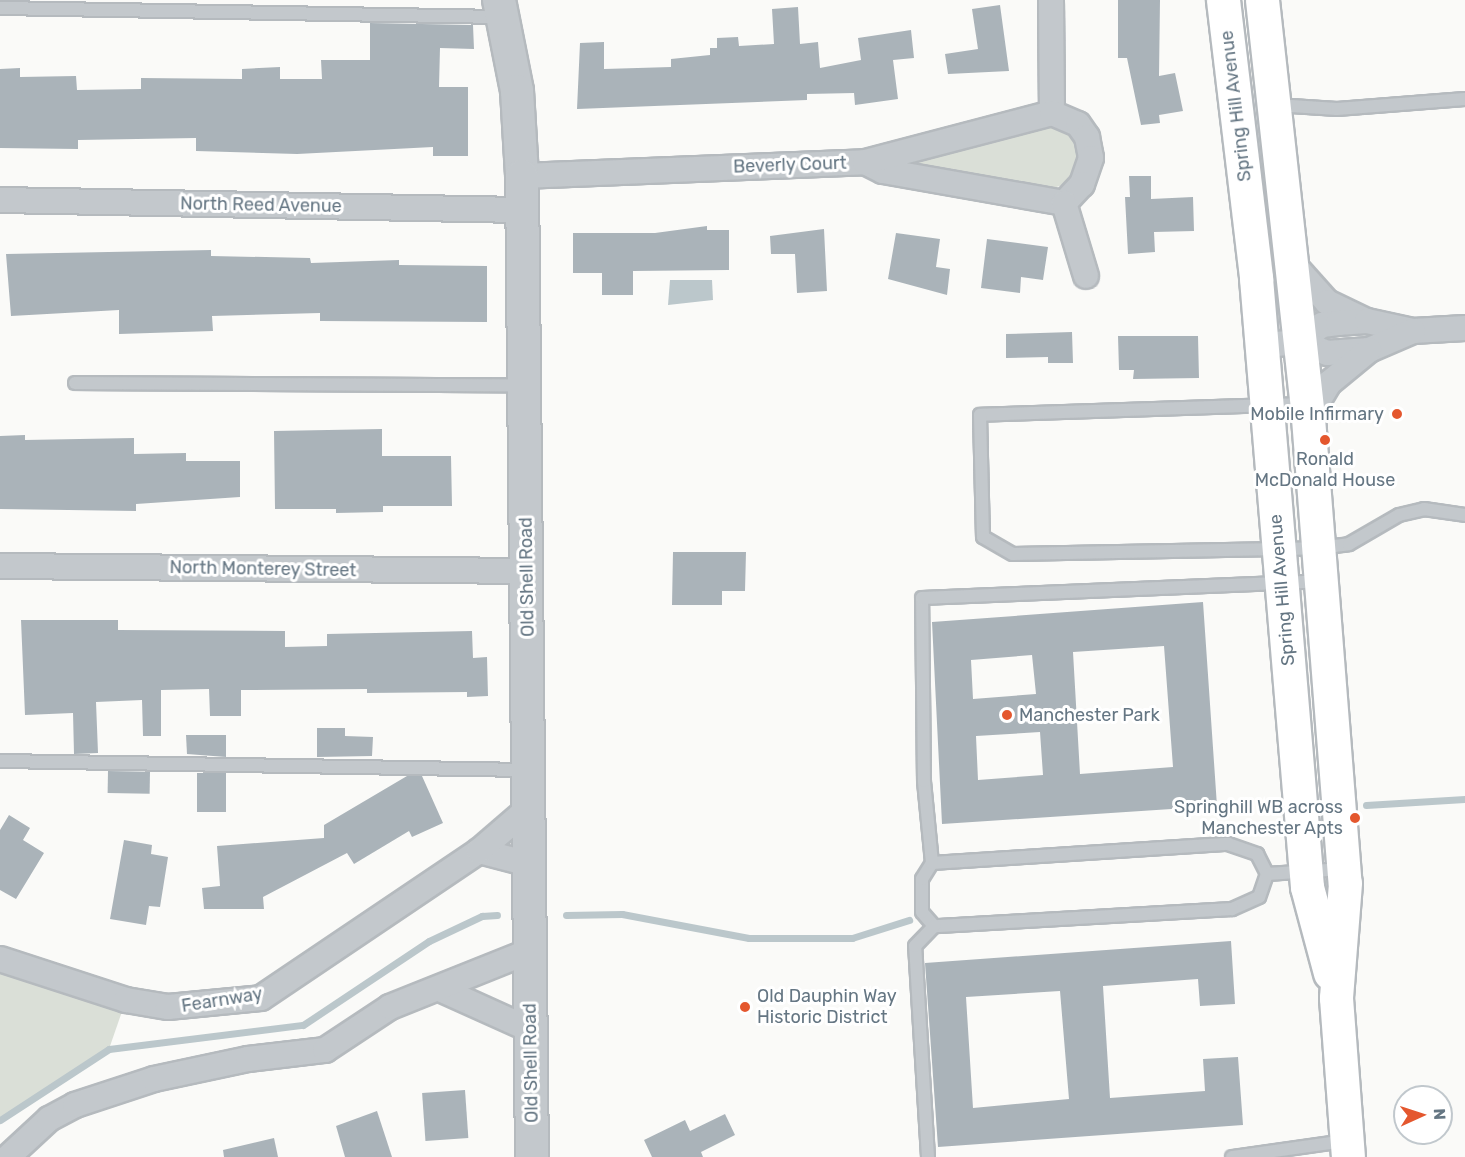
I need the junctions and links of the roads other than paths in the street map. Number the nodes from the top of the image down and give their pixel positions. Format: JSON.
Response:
{"nodes":[{"id":1,"x":1052,"y":0,"type":"edge"},
{"id":2,"x":1223,"y":0,"type":"edge"},
{"id":3,"x":1263,"y":0,"type":"edge"},
{"id":4,"x":0,"y":8,"type":"edge"},
{"id":5,"x":500,"y":8,"type":"edge"},
{"id":6,"x":1465,"y":99,"type":"edge"},
{"id":7,"x":1276,"y":105,"type":"junction"},
{"id":8,"x":1052,"y":113,"type":"junction"},
{"id":9,"x":865,"y":162,"type":"junction"},
{"id":10,"x":522,"y":176,"type":"junction"},
{"id":11,"x":0,"y":200,"type":"edge"},
{"id":12,"x":1064,"y":203,"type":"junction"},
{"id":13,"x":522,"y":210,"type":"junction"},
{"id":14,"x":1293,"y":264,"type":"junction"},
{"id":15,"x":1086,"y":276,"type":"dead end"},
{"id":16,"x":1367,"y":321,"type":"junction"},
{"id":17,"x":1465,"y":328,"type":"edge"},
{"id":18,"x":1413,"y":332,"type":"junction"},
{"id":19,"x":1300,"y":342,"type":"junction"},
{"id":20,"x":1261,"y":345,"type":"junction"},
{"id":21,"x":1369,"y":350,"type":"junction"},
{"id":22,"x":75,"y":383,"type":"dead end"},
{"id":23,"x":525,"y":385,"type":"junction"},
{"id":24,"x":1267,"y":406,"type":"junction"},
{"id":25,"x":1307,"y":411,"type":"junction"},
{"id":26,"x":1465,"y":515,"type":"edge"},
{"id":27,"x":1318,"y":548,"type":"junction"},
{"id":28,"x":1279,"y":549,"type":"junction"},
{"id":29,"x":0,"y":566,"type":"edge"},
{"id":30,"x":527,"y":571,"type":"junction"},
{"id":31,"x":1321,"y":581,"type":"junction"},
{"id":32,"x":1282,"y":584,"type":"junction"},
{"id":33,"x":0,"y":761,"type":"edge"},
{"id":34,"x":528,"y":770,"type":"junction"},
{"id":35,"x":529,"y":808,"type":"junction"},
{"id":36,"x":479,"y":850,"type":"junction"},
{"id":37,"x":932,"y":863,"type":"junction"},
{"id":38,"x":529,"y":864,"type":"junction"},
{"id":39,"x":1344,"y":869,"type":"junction"},
{"id":40,"x":1306,"y":872,"type":"junction"},
{"id":41,"x":1267,"y":874,"type":"junction"},
{"id":42,"x":934,"y":926,"type":"junction"},
{"id":43,"x":530,"y":951,"type":"junction"},
{"id":44,"x":0,"y":959,"type":"edge"},
{"id":45,"x":440,"y":990,"type":"junction"},
{"id":46,"x":1336,"y":998,"type":"junction"},
{"id":47,"x":531,"y":1030,"type":"junction"},
{"id":48,"x":1347,"y":1149,"type":"edge"},
{"id":49,"x":8,"y":1157,"type":"edge"},
{"id":50,"x":532,"y":1157,"type":"edge"},
{"id":51,"x":928,"y":1157,"type":"edge"},
{"id":52,"x":1232,"y":1157,"type":"edge"}],
"edges":[{"from":1,"to":8,"type":"street"},
{"from":2,"to":20,"type":"main road","name":"Spring Hill Avenue"},
{"from":3,"to":7,"type":"main road","name":"Spring Hill Avenue"},
{"from":4,"to":5,"type":"lane"},
{"from":5,"to":10,"type":"street","name":"Old Shell Road"},
{"from":6,"to":7,"type":"lane"},
{"from":7,"to":14,"type":"main road","name":"Spring Hill Avenue"},
{"from":8,"to":9,"type":"street","name":"Beverly Court"},
{"from":8,"to":12,"type":"street"},
{"from":9,"to":10,"type":"street","name":"Beverly Court"},
{"from":9,"to":12,"type":"street"},
{"from":10,"to":13,"type":"street","name":"Old Shell Road"},
{"from":11,"to":13,"type":"street","name":"North Reed Avenue"},
{"from":12,"to":15,"type":"street"},
{"from":13,"to":23,"type":"street","name":"Old Shell Road"},
{"from":14,"to":16,"type":"street"},
{"from":14,"to":19,"type":"main road","name":"Spring Hill Avenue"},
{"from":16,"to":18,"type":"street"},
{"from":16,"to":19,"type":"street"},
{"from":17,"to":18,"type":"street"},
{"from":18,"to":21,"type":"street"},
{"from":19,"to":20,"type":"street"},
{"from":19,"to":21,"type":"street"},
{"from":19,"to":25,"type":"main road","name":"Spring Hill Avenue"},
{"from":20,"to":24,"type":"main road","name":"Spring Hill Avenue"},
{"from":21,"to":25,"type":"street"},
{"from":22,"to":23,"type":"lane"},
{"from":23,"to":30,"type":"street","name":"Old Shell Road"},
{"from":24,"to":25,"type":"lane"},
{"from":24,"to":28,"type":"main road","name":"Spring Hill Avenue"},
{"from":24,"to":28,"type":"lane"},
{"from":25,"to":27,"type":"main road","name":"Spring Hill Avenue"},
{"from":26,"to":27,"type":"lane"},
{"from":27,"to":28,"type":"lane"},
{"from":27,"to":31,"type":"main road","name":"Spring Hill Avenue"},
{"from":28,"to":32,"type":"main road","name":"Spring Hill Avenue"},
{"from":29,"to":30,"type":"street","name":"North Monterey Street"},
{"from":30,"to":34,"type":"street","name":"Old Shell Road"},
{"from":31,"to":32,"type":"lane"},
{"from":31,"to":39,"type":"main road","name":"Spring Hill Avenue"},
{"from":32,"to":37,"type":"lane"},
{"from":32,"to":40,"type":"main road","name":"Spring Hill Avenue"},
{"from":33,"to":34,"type":"lane"},
{"from":34,"to":35,"type":"street","name":"Old Shell Road"},
{"from":35,"to":36,"type":"street","name":"Fearnway"},
{"from":35,"to":38,"type":"street","name":"Old Shell Road"},
{"from":36,"to":38,"type":"street"},
{"from":36,"to":44,"type":"street","name":"Fearnway"},
{"from":37,"to":41,"type":"lane"},
{"from":37,"to":42,"type":"lane"},
{"from":38,"to":43,"type":"street","name":"Old Shell Road"},
{"from":39,"to":40,"type":"lane"},
{"from":39,"to":46,"type":"main road","name":"Spring Hill Avenue"},
{"from":40,"to":41,"type":"lane"},
{"from":40,"to":46,"type":"main road","name":"Spring Hill Avenue"},
{"from":41,"to":42,"type":"lane"},
{"from":42,"to":51,"type":"lane"},
{"from":43,"to":45,"type":"street"},
{"from":43,"to":47,"type":"street","name":"Old Shell Road"},
{"from":45,"to":47,"type":"street"},
{"from":45,"to":49,"type":"street"},
{"from":46,"to":48,"type":"main road","name":"Spring Hill Avenue"},
{"from":47,"to":50,"type":"street","name":"Old Shell Road"},
{"from":48,"to":52,"type":"lane"}]}
